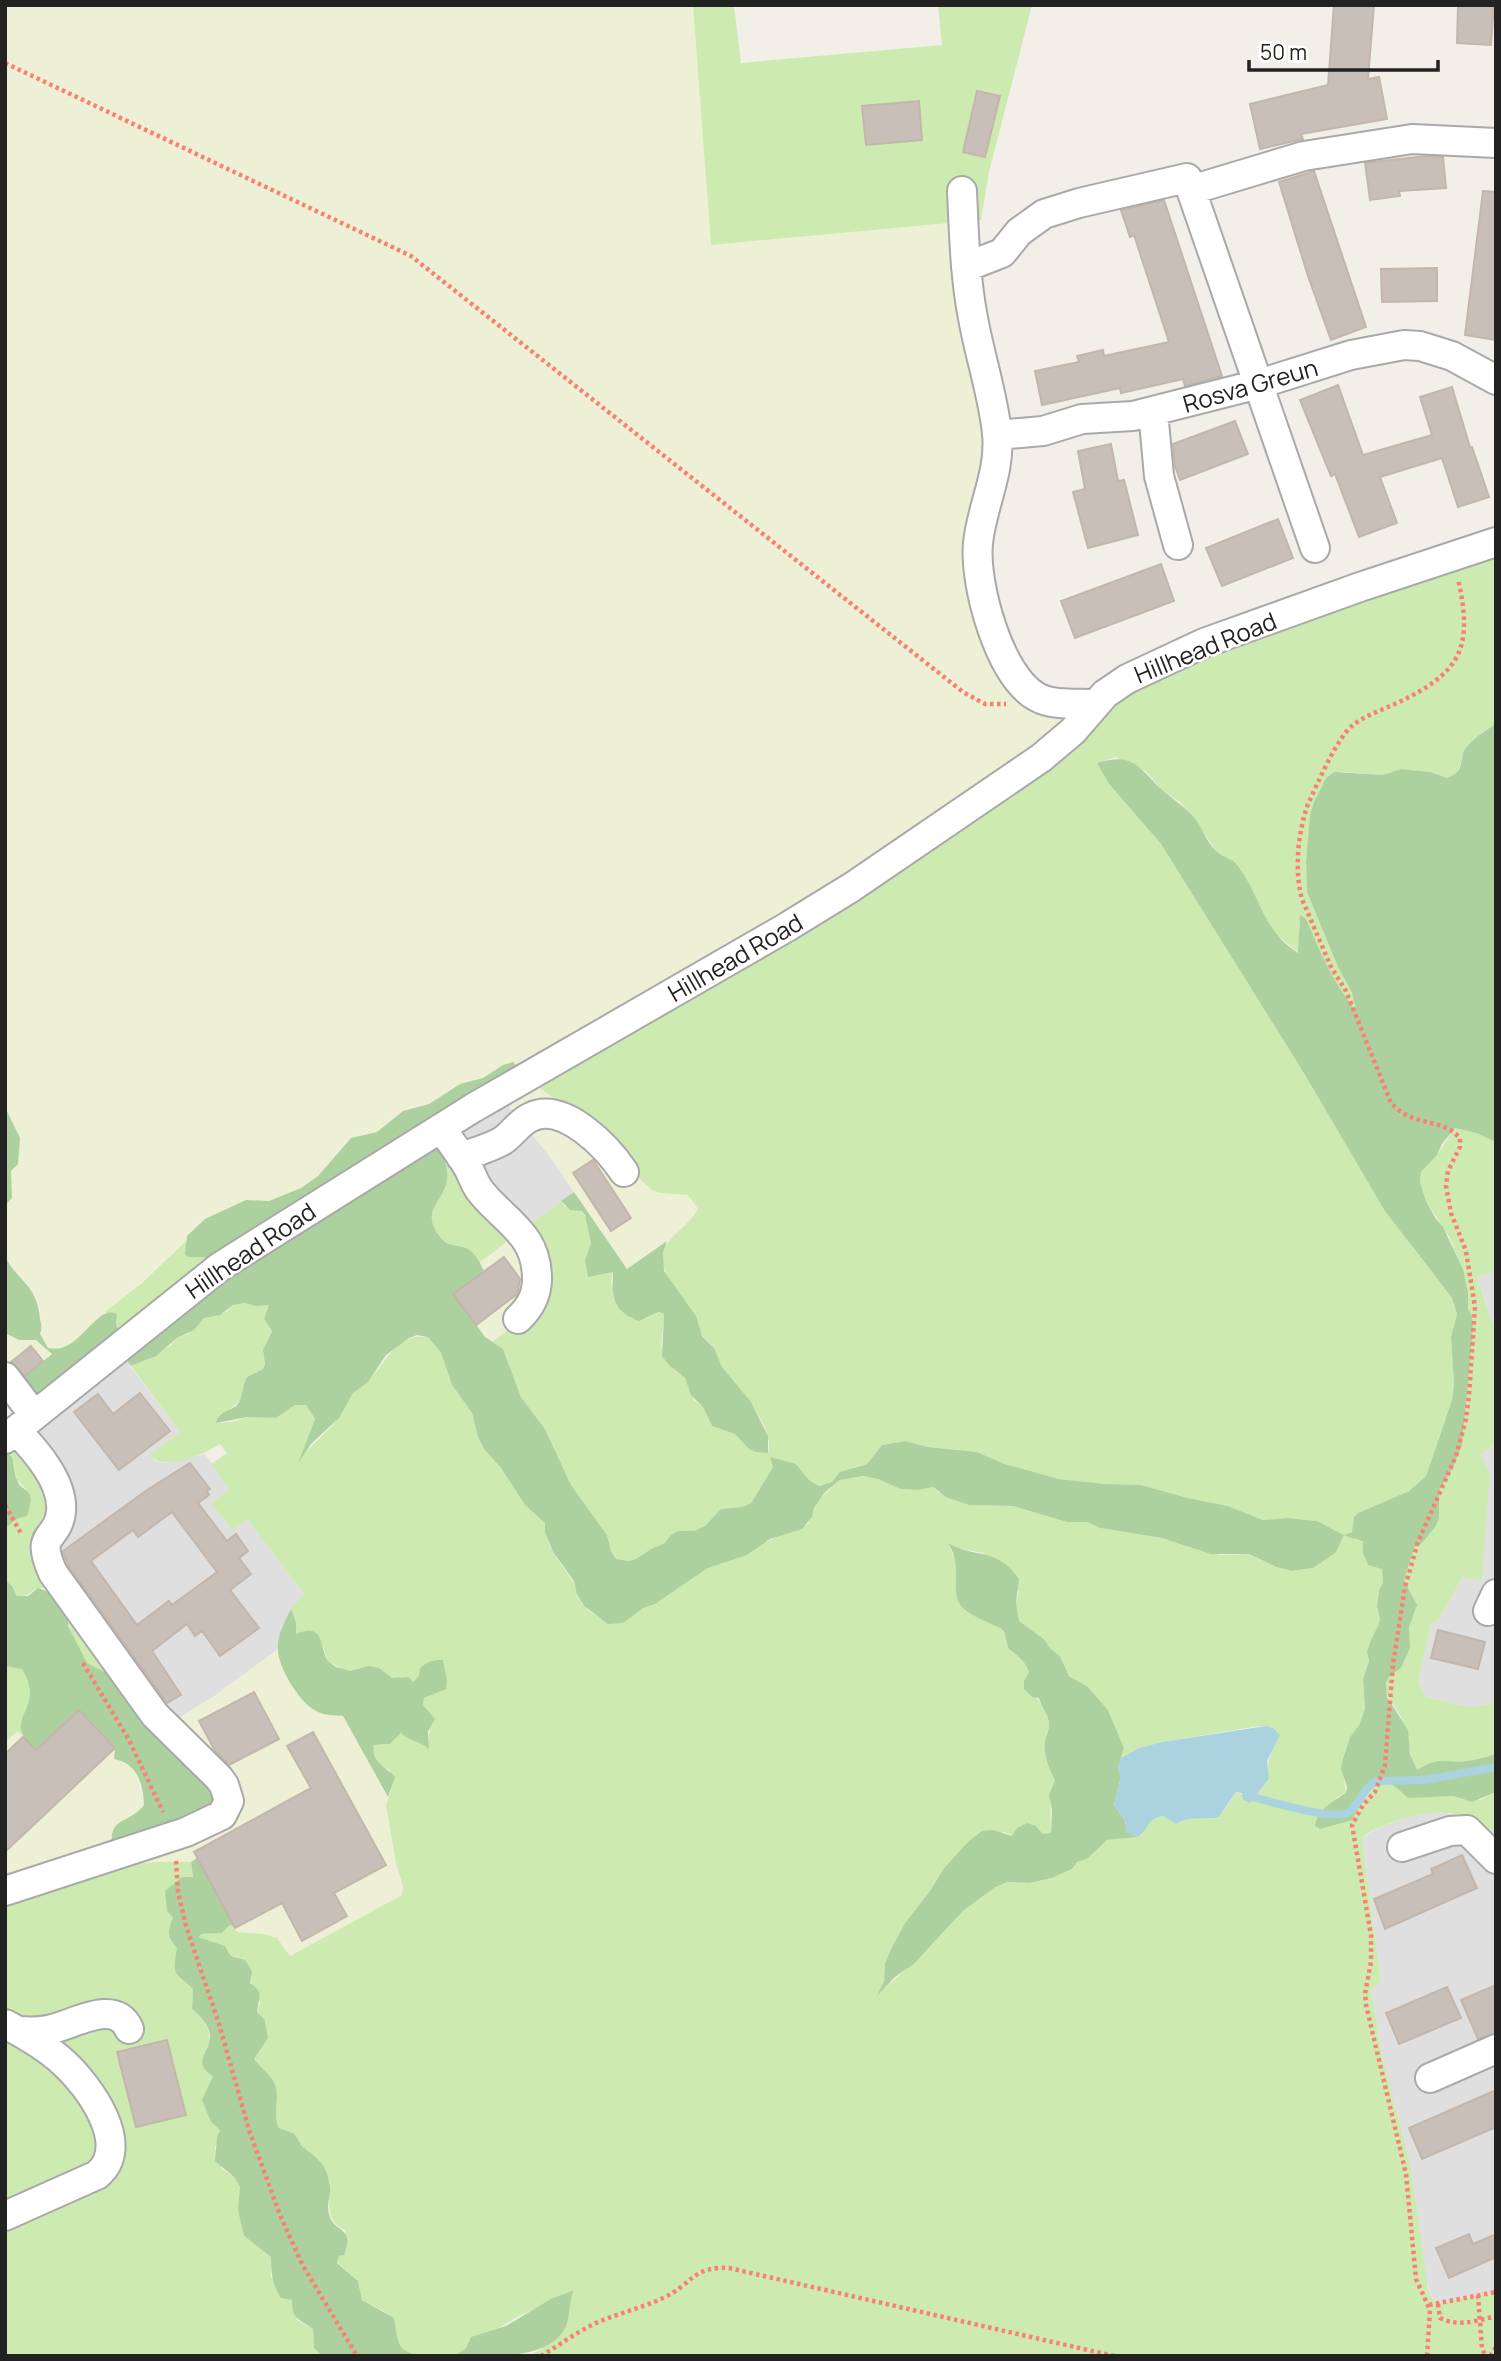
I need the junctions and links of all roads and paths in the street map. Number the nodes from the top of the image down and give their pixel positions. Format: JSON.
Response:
{"nodes":[{"id":1,"x":5,"y":63,"type":"edge"},
{"id":2,"x":1496,"y":143,"type":"edge"},
{"id":3,"x":1189,"y":184,"type":"junction"},
{"id":4,"x":962,"y":191,"type":"dead end"},
{"id":5,"x":966,"y":267,"type":"junction"},
{"id":6,"x":1496,"y":380,"type":"edge"},
{"id":7,"x":1259,"y":384,"type":"junction"},
{"id":8,"x":1153,"y":411,"type":"junction"},
{"id":9,"x":997,"y":435,"type":"junction"},
{"id":10,"x":1496,"y":542,"type":"edge"},
{"id":11,"x":1178,"y":545,"type":"dead end"},
{"id":12,"x":1315,"y":548,"type":"dead end"},
{"id":13,"x":1453,"y":556,"type":"junction"},
{"id":14,"x":1038,"y":698,"type":"junction"},
{"id":15,"x":1095,"y":704,"type":"junction"},
{"id":16,"x":441,"y":1128,"type":"junction"},
{"id":17,"x":461,"y":1157,"type":"junction"},
{"id":18,"x":624,"y":1172,"type":"dead end"},
{"id":19,"x":518,"y":1319,"type":"dead end"},
{"id":20,"x":5,"y":1377,"type":"edge"},
{"id":21,"x":18,"y":1428,"type":"edge"},
{"id":22,"x":5,"y":1505,"type":"edge"},
{"id":23,"x":24,"y":1539,"type":"dead end"},
{"id":24,"x":1496,"y":1579,"type":"edge"},
{"id":25,"x":1493,"y":1599,"type":"edge"},
{"id":26,"x":78,"y":1653,"type":"dead end"},
{"id":27,"x":171,"y":1837,"type":"junction"},
{"id":28,"x":1402,"y":1846,"type":"dead end"},
{"id":29,"x":1496,"y":1859,"type":"edge"},
{"id":30,"x":5,"y":1891,"type":"edge"},
{"id":31,"x":12,"y":2028,"type":"edge"},
{"id":32,"x":129,"y":2029,"type":"dead end"},
{"id":33,"x":1496,"y":2049,"type":"edge"},
{"id":34,"x":1430,"y":2078,"type":"dead end"},
{"id":35,"x":5,"y":2216,"type":"edge"},
{"id":36,"x":1496,"y":2292,"type":"edge"},
{"id":37,"x":1478,"y":2295,"type":"junction"},
{"id":38,"x":1438,"y":2304,"type":"junction"},
{"id":39,"x":1429,"y":2305,"type":"junction"},
{"id":40,"x":1496,"y":2316,"type":"edge"},
{"id":41,"x":1480,"y":2319,"type":"junction"},
{"id":42,"x":1496,"y":2347,"type":"edge"},
{"id":43,"x":357,"y":2356,"type":"edge"},
{"id":44,"x":541,"y":2356,"type":"edge"},
{"id":45,"x":1114,"y":2356,"type":"edge"},
{"id":46,"x":1427,"y":2356,"type":"edge"},
{"id":47,"x":1488,"y":2356,"type":"edge"}],
"edges":[{"from":1,"to":14,"type":"path"},
{"from":2,"to":3,"type":"street"},
{"from":3,"to":5,"type":"street"},
{"from":3,"to":7,"type":"street"},
{"from":4,"to":5,"type":"street"},
{"from":5,"to":9,"type":"street"},
{"from":6,"to":7,"type":"street","name":"Rosva Greun"},
{"from":7,"to":8,"type":"street","name":"Rosva Greun"},
{"from":7,"to":12,"type":"street"},
{"from":8,"to":9,"type":"street","name":"Rosva Greun"},
{"from":8,"to":11,"type":"street"},
{"from":9,"to":14,"type":"street"},
{"from":10,"to":13,"type":"street","name":"Hillhead Road"},
{"from":13,"to":15,"type":"street","name":"Hillhead Road"},
{"from":13,"to":39,"type":"path"},
{"from":14,"to":15,"type":"street"},
{"from":15,"to":16,"type":"street","name":"Hillhead Road"},
{"from":16,"to":17,"type":"street"},
{"from":16,"to":21,"type":"street","name":"Hillhead Road"},
{"from":17,"to":18,"type":"street"},
{"from":17,"to":19,"type":"street"},
{"from":20,"to":21,"type":"street"},
{"from":21,"to":27,"type":"street"},
{"from":22,"to":23,"type":"path"},
{"from":24,"to":25,"type":"street"},
{"from":26,"to":27,"type":"path"},
{"from":27,"to":30,"type":"street"},
{"from":27,"to":43,"type":"path"},
{"from":28,"to":29,"type":"street"},
{"from":31,"to":32,"type":"street"},
{"from":31,"to":35,"type":"street"},
{"from":33,"to":34,"type":"street"},
{"from":36,"to":37,"type":"path"},
{"from":37,"to":38,"type":"path"},
{"from":37,"to":41,"type":"path"},
{"from":38,"to":39,"type":"path"},
{"from":38,"to":41,"type":"path"},
{"from":39,"to":46,"type":"path"},
{"from":40,"to":41,"type":"path"},
{"from":41,"to":47,"type":"path"},
{"from":42,"to":47,"type":"path"},
{"from":44,"to":45,"type":"path"}]}
